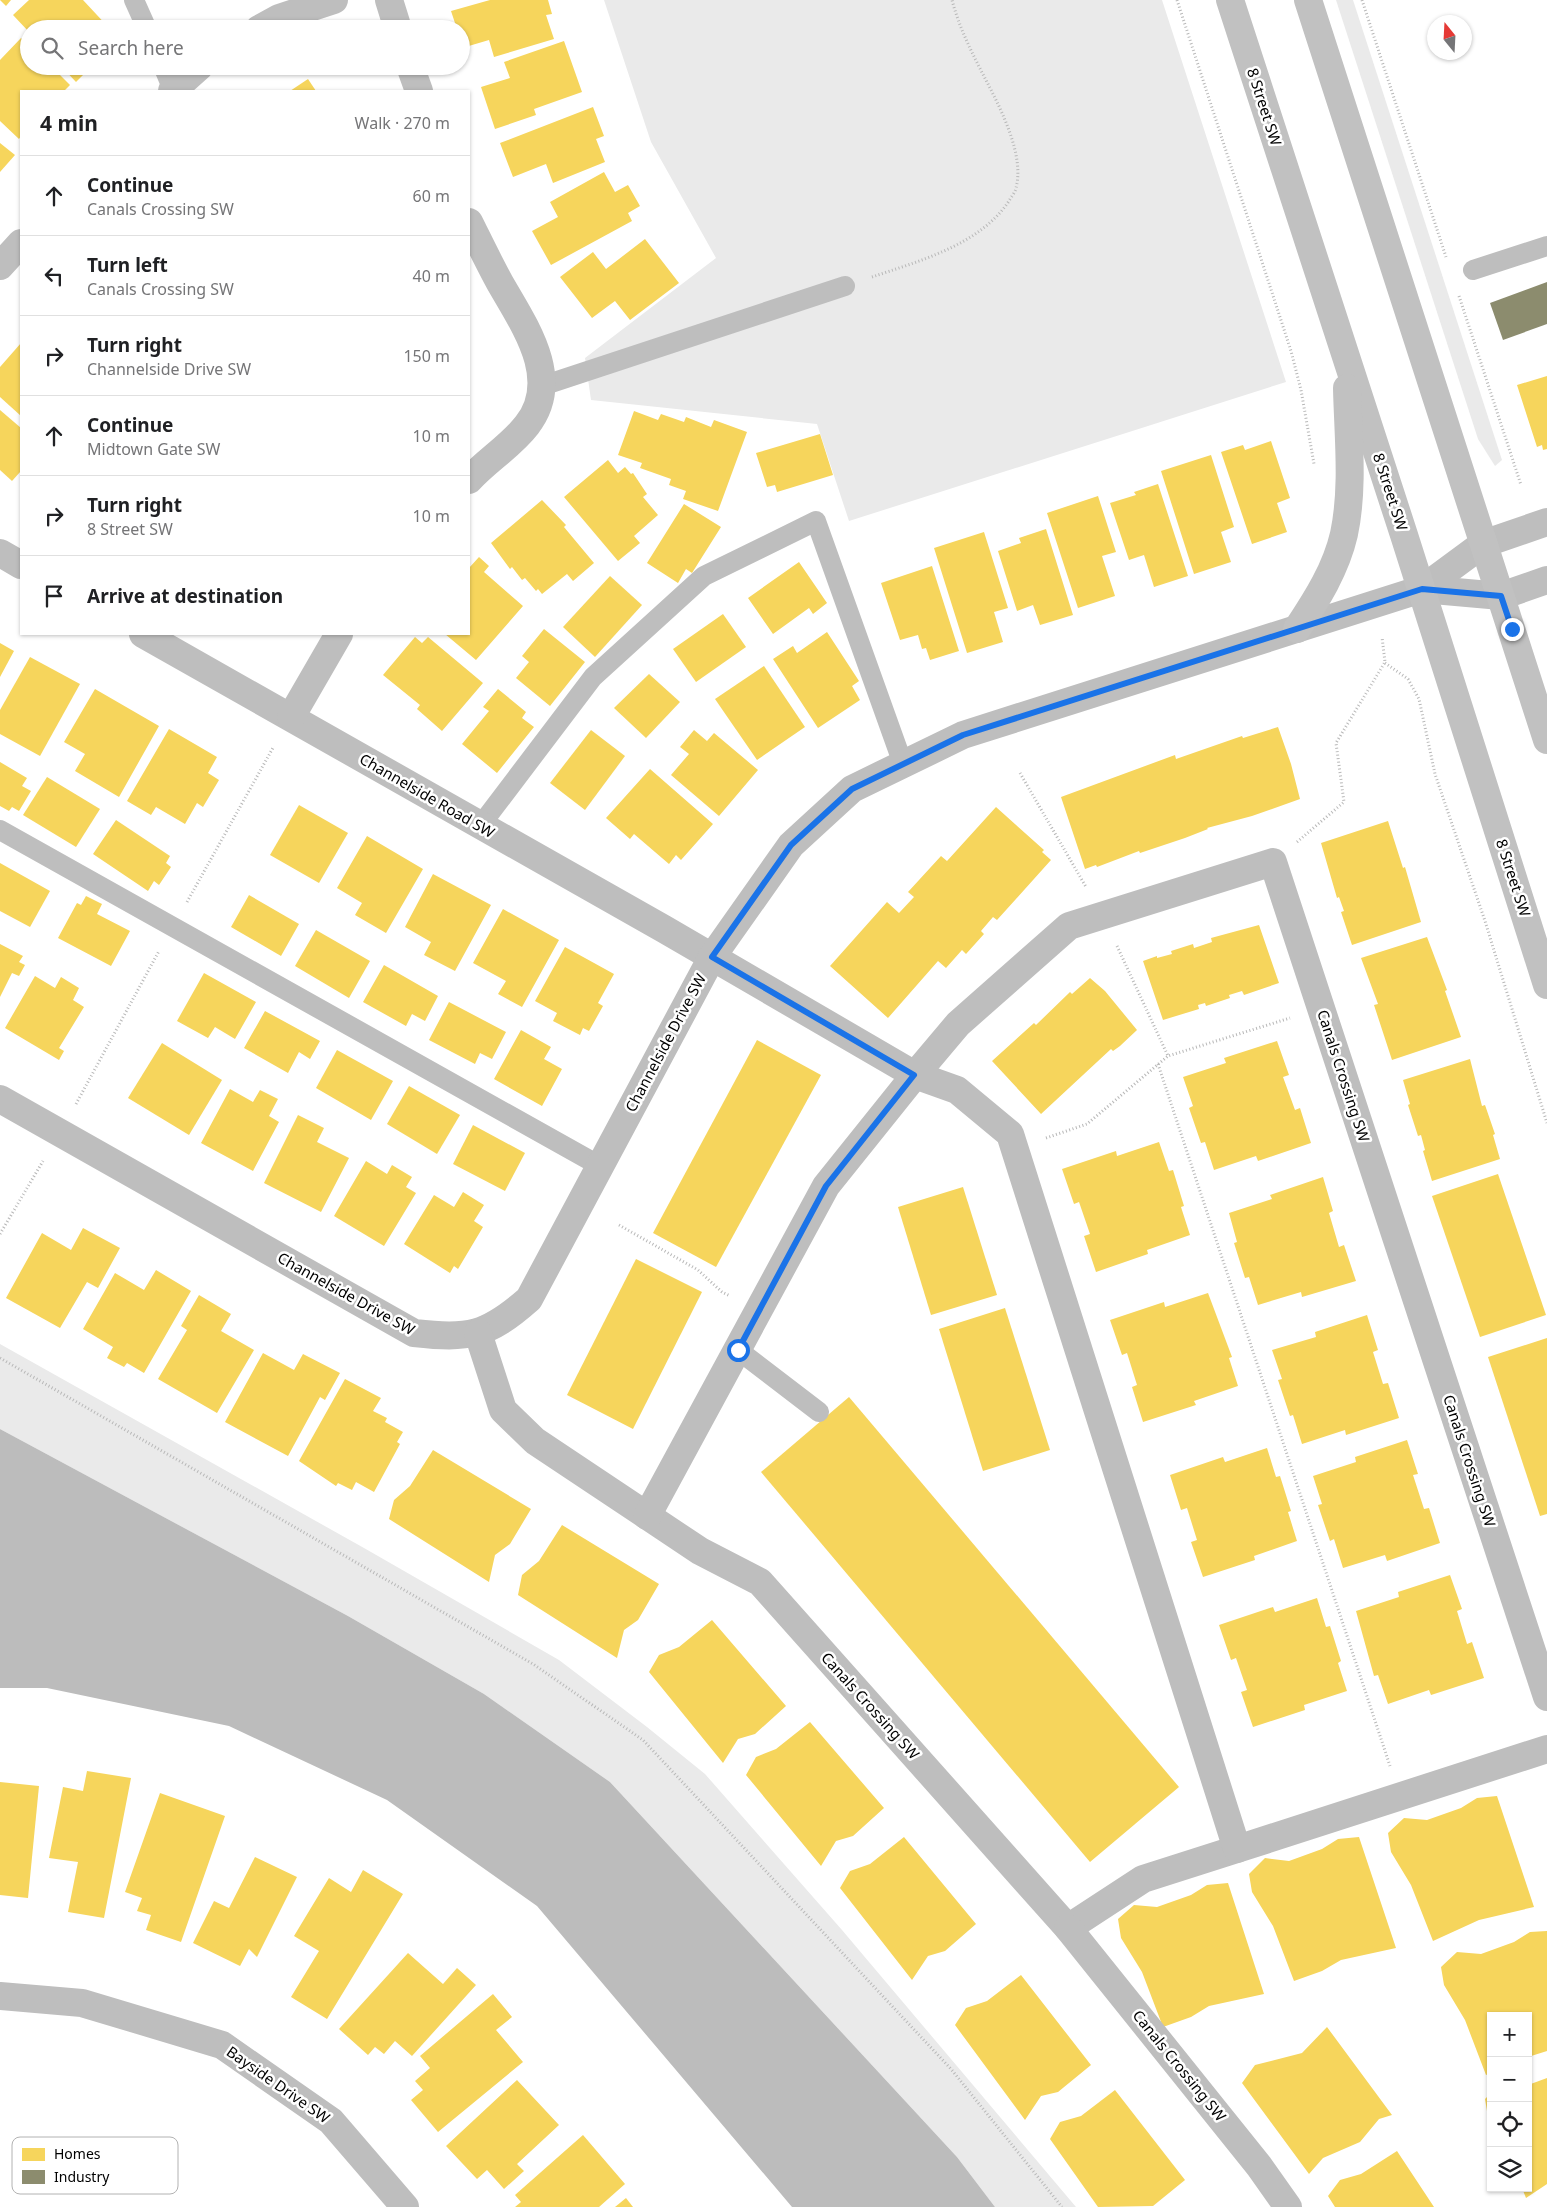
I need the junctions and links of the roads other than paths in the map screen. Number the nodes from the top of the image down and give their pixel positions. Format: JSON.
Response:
{"nodes":[{"id":1,"x":134,"y":0,"type":"edge"},
{"id":2,"x":334,"y":0,"type":"edge"},
{"id":3,"x":388,"y":0,"type":"edge"},
{"id":4,"x":1230,"y":0,"type":"edge"},
{"id":5,"x":1308,"y":0,"type":"edge"},
{"id":6,"x":143,"y":20,"type":"edge"},
{"id":7,"x":275,"y":20,"type":"edge"},
{"id":8,"x":395,"y":20,"type":"edge"},
{"id":9,"x":183,"y":75,"type":"edge"},
{"id":10,"x":413,"y":75,"type":"edge"},
{"id":11,"x":169,"y":82,"type":"edge"},
{"id":12,"x":419,"y":90,"type":"edge"},
{"id":13,"x":470,"y":224,"type":"edge"},
{"id":14,"x":20,"y":244,"type":"edge"},
{"id":15,"x":1547,"y":246,"type":"edge"},
{"id":16,"x":0,"y":266,"type":"edge"},
{"id":17,"x":1473,"y":270,"type":"dead end"},
{"id":18,"x":845,"y":286,"type":"road end"},
{"id":19,"x":1347,"y":361,"type":"junction"},
{"id":20,"x":542,"y":386,"type":"junction"},
{"id":21,"x":470,"y":479,"type":"edge"},
{"id":22,"x":1547,"y":522,"type":"edge"},
{"id":23,"x":1483,"y":544,"type":"junction"},
{"id":24,"x":0,"y":554,"type":"edge"},
{"id":25,"x":20,"y":564,"type":"edge"},
{"id":26,"x":1547,"y":580,"type":"edge"},
{"id":27,"x":1422,"y":589,"type":"junction"},
{"id":28,"x":1501,"y":596,"type":"junction"},
{"id":29,"x":1297,"y":629,"type":"junction"},
{"id":30,"x":145,"y":635,"type":"edge"},
{"id":31,"x":338,"y":635,"type":"edge"},
{"id":32,"x":291,"y":718,"type":"junction"},
{"id":33,"x":1547,"y":740,"type":"edge"},
{"id":34,"x":903,"y":764,"type":"junction"},
{"id":35,"x":480,"y":826,"type":"junction"},
{"id":36,"x":0,"y":830,"type":"edge"},
{"id":37,"x":712,"y":957,"type":"junction"},
{"id":38,"x":1547,"y":985,"type":"edge"},
{"id":39,"x":914,"y":1075,"type":"junction"},
{"id":40,"x":0,"y":1099,"type":"edge"},
{"id":41,"x":600,"y":1166,"type":"junction"},
{"id":42,"x":478,"y":1333,"type":"junction"},
{"id":43,"x":738,"y":1350,"type":"junction"},
{"id":44,"x":819,"y":1412,"type":"dead end"},
{"id":45,"x":647,"y":1516,"type":"junction"},
{"id":46,"x":1547,"y":1697,"type":"edge"},
{"id":47,"x":1547,"y":1748,"type":"edge"},
{"id":48,"x":1237,"y":1849,"type":"junction"},
{"id":49,"x":1068,"y":1928,"type":"junction"},
{"id":50,"x":0,"y":1996,"type":"edge"},
{"id":51,"x":405,"y":2207,"type":"edge"},
{"id":52,"x":1288,"y":2207,"type":"edge"}],
"edges":[{"from":1,"to":6,"type":"lane"},
{"from":2,"to":7,"type":"street"},
{"from":3,"to":8,"type":"street"},
{"from":4,"to":19,"type":"main road","name":"8 Street SW"},
{"from":5,"to":23,"type":"main road"},
{"from":9,"to":11,"type":"street"},
{"from":10,"to":12,"type":"street"},
{"from":13,"to":20,"type":"street"},
{"from":14,"to":16,"type":"street"},
{"from":15,"to":17,"type":"lane"},
{"from":18,"to":20,"type":"lane"},
{"from":19,"to":27,"type":"main road","name":"8 Street SW"},
{"from":19,"to":29,"type":"main road"},
{"from":20,"to":21,"type":"street"},
{"from":22,"to":23,"type":"street"},
{"from":23,"to":27,"type":"street"},
{"from":23,"to":28,"type":"main road"},
{"from":24,"to":25,"type":"street"},
{"from":26,"to":28,"type":"street"},
{"from":27,"to":28,"type":"street"},
{"from":27,"to":29,"type":"street","name":"Channelside Drive SW"},
{"from":27,"to":38,"type":"main road","name":"8 Street SW"},
{"from":28,"to":33,"type":"main road"},
{"from":29,"to":34,"type":"street","name":"Channelside Drive SW"},
{"from":30,"to":32,"type":"street","name":"Channelside Road SW"},
{"from":31,"to":32,"type":"street"},
{"from":32,"to":35,"type":"street","name":"Channelside Road SW"},
{"from":34,"to":35,"type":"lane"},
{"from":34,"to":37,"type":"street","name":"Channelside Drive SW"},
{"from":35,"to":37,"type":"street","name":"Channelside Road SW"},
{"from":36,"to":41,"type":"lane"},
{"from":37,"to":39,"type":"street"},
{"from":37,"to":41,"type":"street","name":"Channelside Drive SW"},
{"from":39,"to":43,"type":"street"},
{"from":39,"to":46,"type":"street","name":"Canals Crossing SW"},
{"from":39,"to":48,"type":"street"},
{"from":40,"to":42,"type":"street","name":"Channelside Drive SW"},
{"from":41,"to":42,"type":"street","name":"Channelside Drive SW"},
{"from":42,"to":45,"type":"street","name":"Canals Crossing SW"},
{"from":43,"to":44,"type":"lane"},
{"from":43,"to":45,"type":"street"},
{"from":45,"to":49,"type":"street","name":"Canals Crossing SW"},
{"from":47,"to":48,"type":"street"},
{"from":48,"to":49,"type":"street"},
{"from":49,"to":52,"type":"street","name":"Canals Crossing SW"},
{"from":50,"to":51,"type":"street","name":"Bayside Drive SW"}]}
